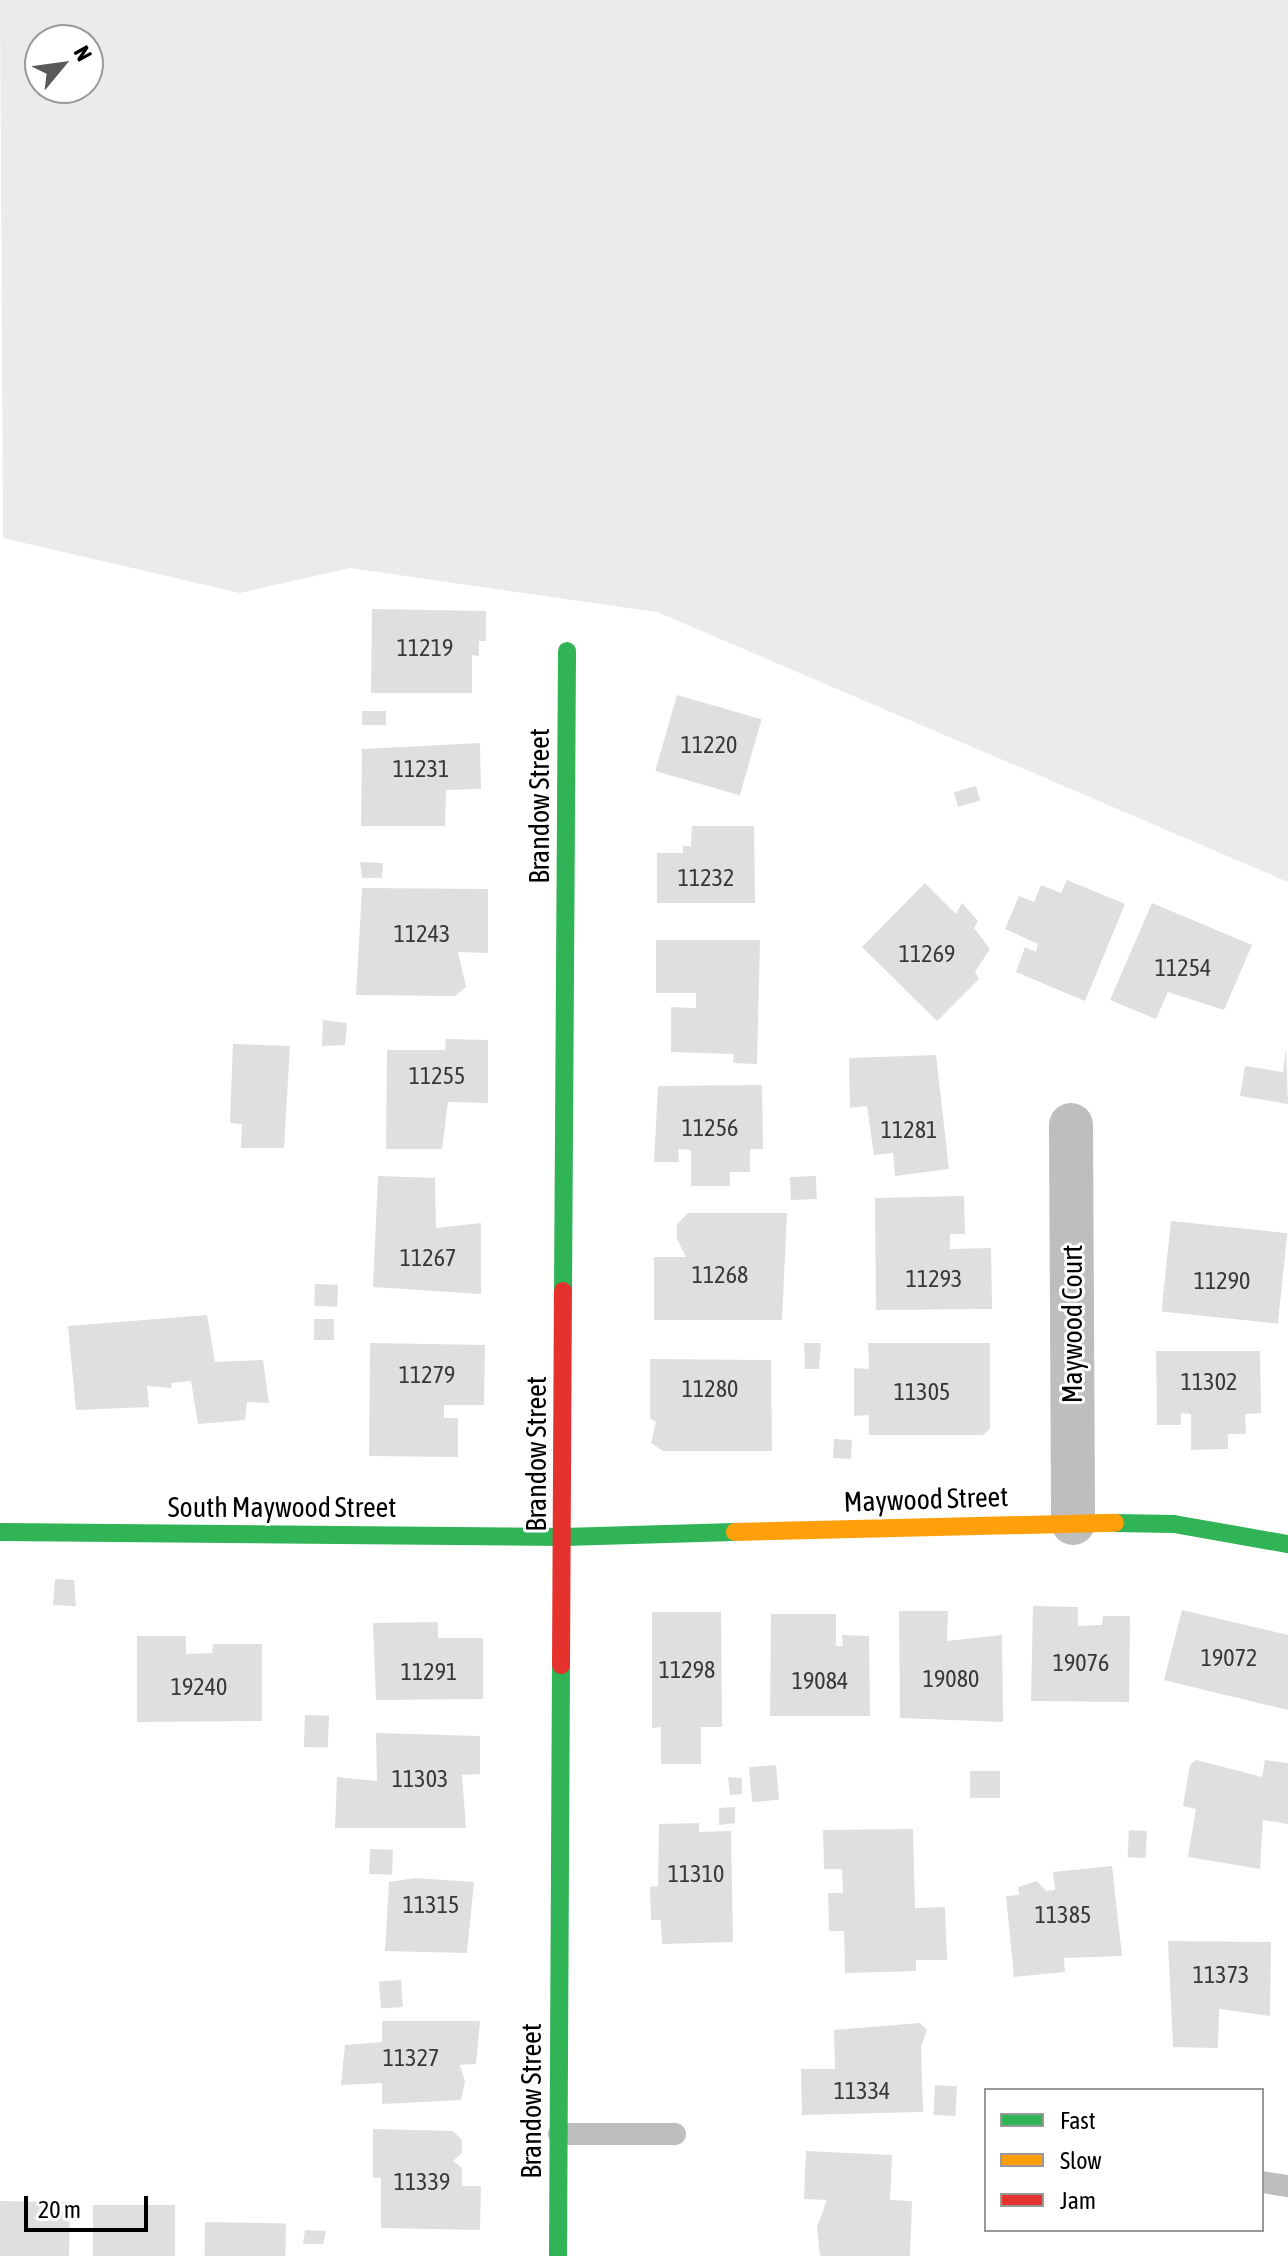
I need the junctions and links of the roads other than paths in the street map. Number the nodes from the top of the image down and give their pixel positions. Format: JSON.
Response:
{"nodes":[{"id":1,"x":567,"y":651,"type":"dead end"},
{"id":2,"x":1071,"y":1125,"type":"dead end"},
{"id":3,"x":1073,"y":1523,"type":"junction"},
{"id":4,"x":0,"y":1532,"type":"edge"},
{"id":5,"x":564,"y":1537,"type":"junction"},
{"id":6,"x":1288,"y":1544,"type":"edge"},
{"id":7,"x":559,"y":2134,"type":"junction"},
{"id":8,"x":675,"y":2134,"type":"dead end"},
{"id":9,"x":1264,"y":2182,"type":"edge"},
{"id":10,"x":1288,"y":2186,"type":"edge"},
{"id":11,"x":558,"y":2256,"type":"edge"}],
"edges":[{"from":1,"to":5,"type":"street","name":"Brandow Street"},
{"from":2,"to":3,"type":"street","name":"Maywood Court"},
{"from":3,"to":5,"type":"street","name":"Maywood Street"},
{"from":3,"to":6,"type":"street","name":"Maywood Street"},
{"from":4,"to":5,"type":"street","name":"South Maywood Street"},
{"from":5,"to":7,"type":"street","name":"Brandow Street"},
{"from":7,"to":8,"type":"lane"},
{"from":7,"to":11,"type":"street","name":"Brandow Street"},
{"from":9,"to":10,"type":"lane"}]}
